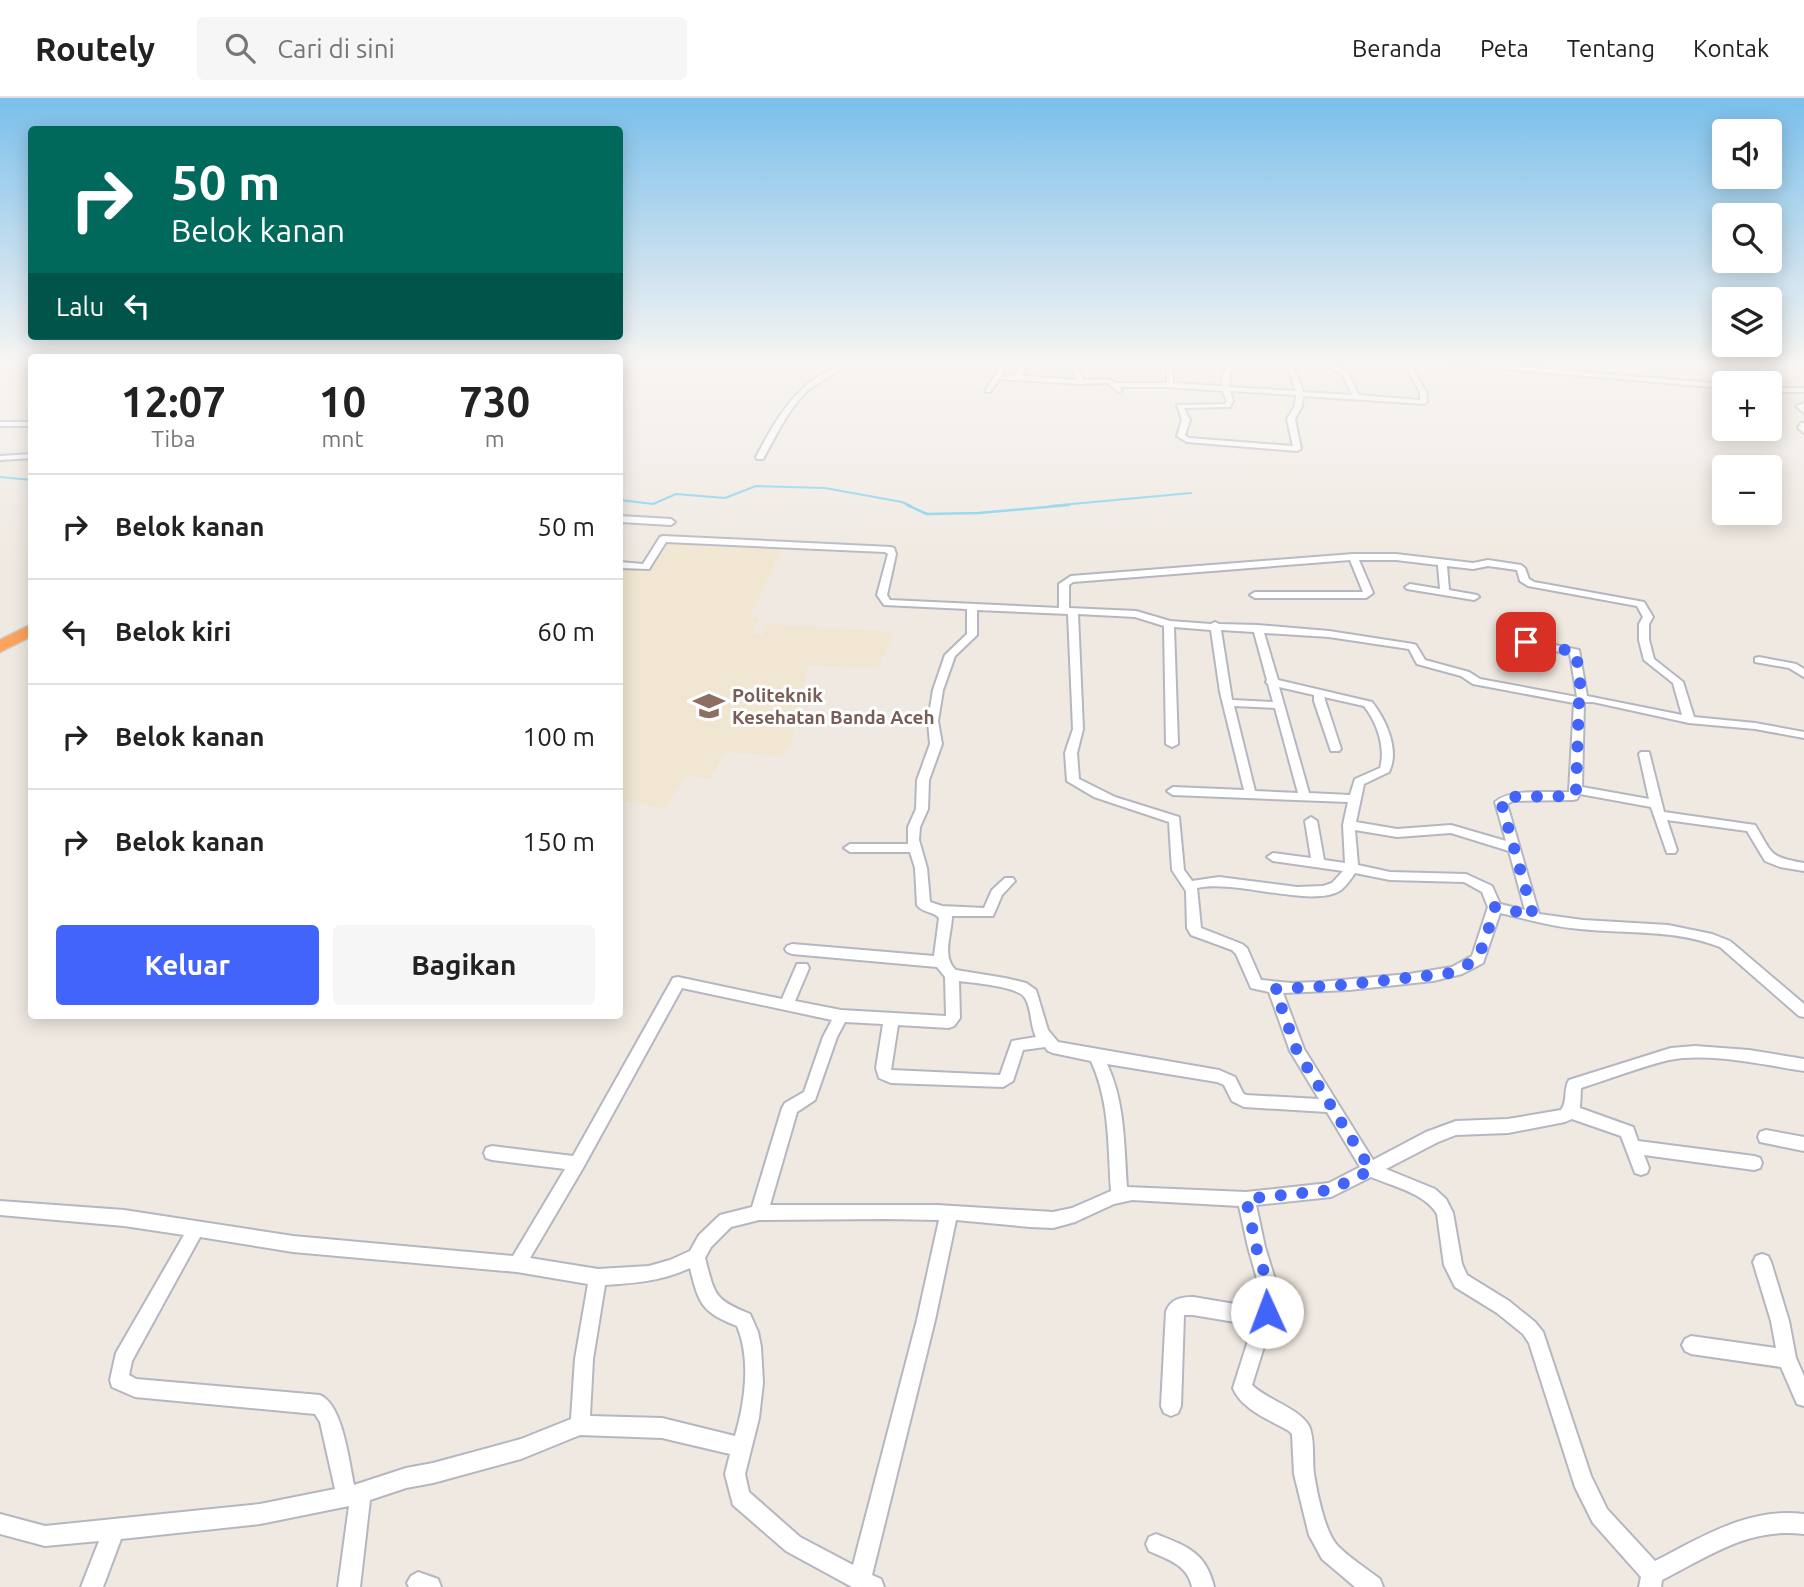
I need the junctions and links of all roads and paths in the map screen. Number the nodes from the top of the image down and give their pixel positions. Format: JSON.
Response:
{"nodes":[{"id":1,"x":773,"y":431,"type":"edge"},
{"id":2,"x":1181,"y":431,"type":"edge"},
{"id":3,"x":1294,"y":431,"type":"edge"},
{"id":4,"x":28,"y":456,"type":"edge"},
{"id":5,"x":760,"y":457,"type":"dead end"},
{"id":6,"x":0,"y":458,"type":"edge"},
{"id":7,"x":623,"y":519,"type":"edge"},
{"id":8,"x":671,"y":522,"type":"dead end"},
{"id":9,"x":1353,"y":557,"type":"junction"},
{"id":10,"x":1442,"y":562,"type":"junction"},
{"id":11,"x":623,"y":565,"type":"edge"},
{"id":12,"x":1410,"y":587,"type":"dead end"},
{"id":13,"x":1446,"y":593,"type":"junction"},
{"id":14,"x":1255,"y":595,"type":"dead end"},
{"id":15,"x":1474,"y":597,"type":"dead end"},
{"id":16,"x":972,"y":607,"type":"junction"},
{"id":17,"x":1068,"y":611,"type":"junction"},
{"id":18,"x":28,"y":622,"type":"edge"},
{"id":19,"x":1170,"y":624,"type":"junction"},
{"id":20,"x":1215,"y":625,"type":"junction"},
{"id":21,"x":1258,"y":628,"type":"junction"},
{"id":22,"x":28,"y":631,"type":"edge"},
{"id":23,"x":0,"y":638,"type":"edge"},
{"id":24,"x":1526,"y":642,"type":"dead end"},
{"id":25,"x":0,"y":647,"type":"edge"},
{"id":26,"x":1759,"y":660,"type":"dead end"},
{"id":27,"x":1804,"y":674,"type":"edge"},
{"id":28,"x":1271,"y":682,"type":"junction"},
{"id":29,"x":1319,"y":693,"type":"junction"},
{"id":30,"x":1580,"y":700,"type":"junction"},
{"id":31,"x":1228,"y":703,"type":"junction"},
{"id":32,"x":1278,"y":705,"type":"junction"},
{"id":33,"x":1689,"y":720,"type":"junction"},
{"id":34,"x":1804,"y":735,"type":"edge"},
{"id":35,"x":1172,"y":744,"type":"dead end"},
{"id":36,"x":1335,"y":749,"type":"dead end"},
{"id":37,"x":1645,"y":754,"type":"dead end"},
{"id":38,"x":1576,"y":790,"type":"junction"},
{"id":39,"x":1173,"y":791,"type":"dead end"},
{"id":40,"x":1250,"y":793,"type":"junction"},
{"id":41,"x":1304,"y":794,"type":"junction"},
{"id":42,"x":1354,"y":799,"type":"junction"},
{"id":43,"x":1658,"y":809,"type":"junction"},
{"id":44,"x":1311,"y":821,"type":"dead end"},
{"id":45,"x":1349,"y":825,"type":"junction"},
{"id":46,"x":850,"y":848,"type":"dead end"},
{"id":47,"x":915,"y":848,"type":"junction"},
{"id":48,"x":1514,"y":848,"type":"junction"},
{"id":49,"x":1671,"y":850,"type":"dead end"},
{"id":50,"x":1273,"y":857,"type":"dead end"},
{"id":51,"x":1318,"y":861,"type":"junction"},
{"id":52,"x":1804,"y":867,"type":"edge"},
{"id":53,"x":1352,"y":868,"type":"junction"},
{"id":54,"x":1009,"y":881,"type":"dead end"},
{"id":55,"x":1189,"y":886,"type":"junction"},
{"id":56,"x":1495,"y":907,"type":"junction"},
{"id":57,"x":941,"y":911,"type":"junction"},
{"id":58,"x":1533,"y":915,"type":"junction"},
{"id":59,"x":792,"y":949,"type":"dead end"},
{"id":60,"x":941,"y":962,"type":"junction"},
{"id":61,"x":802,"y":968,"type":"dead end"},
{"id":62,"x":952,"y":975,"type":"junction"},
{"id":63,"x":1275,"y":989,"type":"junction"},
{"id":64,"x":786,"y":1005,"type":"junction"},
{"id":65,"x":1804,"y":1012,"type":"edge"},
{"id":66,"x":841,"y":1016,"type":"junction"},
{"id":67,"x":891,"y":1021,"type":"junction"},
{"id":68,"x":1046,"y":1041,"type":"junction"},
{"id":69,"x":1096,"y":1056,"type":"junction"},
{"id":70,"x":1804,"y":1065,"type":"edge"},
{"id":71,"x":1331,"y":1106,"type":"junction"},
{"id":72,"x":1569,"y":1111,"type":"junction"},
{"id":73,"x":1766,"y":1137,"type":"dead end"},
{"id":74,"x":1804,"y":1144,"type":"edge"},
{"id":75,"x":1633,"y":1147,"type":"junction"},
{"id":76,"x":492,"y":1153,"type":"dead end"},
{"id":77,"x":577,"y":1163,"type":"junction"},
{"id":78,"x":1754,"y":1163,"type":"dead end"},
{"id":79,"x":1642,"y":1168,"type":"dead end"},
{"id":80,"x":1371,"y":1170,"type":"junction"},
{"id":81,"x":1119,"y":1194,"type":"junction"},
{"id":82,"x":1246,"y":1199,"type":"junction"},
{"id":83,"x":0,"y":1208,"type":"edge"},
{"id":84,"x":760,"y":1213,"type":"junction"},
{"id":85,"x":949,"y":1213,"type":"junction"},
{"id":86,"x":195,"y":1231,"type":"junction"},
{"id":87,"x":696,"y":1257,"type":"junction"},
{"id":88,"x":1762,"y":1262,"type":"dead end"},
{"id":89,"x":517,"y":1264,"type":"junction"},
{"id":90,"x":598,"y":1277,"type":"junction"},
{"id":91,"x":1264,"y":1318,"type":"junction"},
{"id":92,"x":1691,"y":1345,"type":"dead end"},
{"id":93,"x":1787,"y":1359,"type":"junction"},
{"id":94,"x":1804,"y":1397,"type":"edge"},
{"id":95,"x":1171,"y":1406,"type":"dead end"},
{"id":96,"x":579,"y":1425,"type":"junction"},
{"id":97,"x":741,"y":1447,"type":"junction"},
{"id":98,"x":354,"y":1495,"type":"junction"},
{"id":99,"x":0,"y":1524,"type":"edge"},
{"id":100,"x":1804,"y":1524,"type":"edge"},
{"id":101,"x":114,"y":1529,"type":"junction"},
{"id":102,"x":1156,"y":1544,"type":"dead end"},
{"id":103,"x":1651,"y":1581,"type":"edge"},
{"id":104,"x":866,"y":1584,"type":"edge"},
{"id":105,"x":92,"y":1587,"type":"edge"},
{"id":106,"x":349,"y":1587,"type":"edge"},
{"id":107,"x":1203,"y":1587,"type":"edge"},
{"id":108,"x":1372,"y":1587,"type":"edge"}],
"edges":[{"from":1,"to":5,"type":"street"},
{"from":2,"to":3,"type":"street"},
{"from":4,"to":6,"type":"street"},
{"from":7,"to":8,"type":"street"},
{"from":9,"to":10,"type":"street"},
{"from":9,"to":14,"type":"street"},
{"from":9,"to":17,"type":"street"},
{"from":10,"to":13,"type":"street"},
{"from":10,"to":33,"type":"street"},
{"from":11,"to":16,"type":"street"},
{"from":12,"to":13,"type":"street"},
{"from":13,"to":15,"type":"street"},
{"from":16,"to":17,"type":"street"},
{"from":16,"to":47,"type":"street"},
{"from":17,"to":19,"type":"street"},
{"from":17,"to":55,"type":"street"},
{"from":18,"to":23,"type":"highway"},
{"from":19,"to":20,"type":"street"},
{"from":19,"to":35,"type":"street"},
{"from":20,"to":21,"type":"street"},
{"from":20,"to":31,"type":"street"},
{"from":21,"to":28,"type":"street"},
{"from":21,"to":30,"type":"street"},
{"from":22,"to":25,"type":"highway"},
{"from":24,"to":30,"type":"street"},
{"from":26,"to":27,"type":"street"},
{"from":28,"to":29,"type":"street"},
{"from":28,"to":32,"type":"street"},
{"from":29,"to":36,"type":"street"},
{"from":29,"to":42,"type":"street"},
{"from":30,"to":33,"type":"street"},
{"from":30,"to":38,"type":"street"},
{"from":31,"to":32,"type":"street"},
{"from":31,"to":40,"type":"street"},
{"from":32,"to":41,"type":"street"},
{"from":33,"to":34,"type":"street"},
{"from":37,"to":43,"type":"street"},
{"from":38,"to":43,"type":"street"},
{"from":38,"to":48,"type":"street"},
{"from":39,"to":40,"type":"street"},
{"from":40,"to":41,"type":"street"},
{"from":41,"to":42,"type":"street"},
{"from":42,"to":45,"type":"street"},
{"from":43,"to":49,"type":"street"},
{"from":43,"to":52,"type":"street"},
{"from":44,"to":51,"type":"street"},
{"from":45,"to":48,"type":"street"},
{"from":45,"to":53,"type":"street"},
{"from":46,"to":47,"type":"street"},
{"from":47,"to":57,"type":"street"},
{"from":48,"to":58,"type":"street"},
{"from":50,"to":51,"type":"street"},
{"from":51,"to":53,"type":"street"},
{"from":53,"to":55,"type":"street"},
{"from":53,"to":56,"type":"street"},
{"from":54,"to":57,"type":"street"},
{"from":55,"to":63,"type":"street"},
{"from":56,"to":58,"type":"street"},
{"from":56,"to":63,"type":"street"},
{"from":57,"to":60,"type":"street"},
{"from":58,"to":65,"type":"street"},
{"from":59,"to":60,"type":"street"},
{"from":60,"to":62,"type":"street"},
{"from":61,"to":64,"type":"street"},
{"from":62,"to":67,"type":"street"},
{"from":62,"to":68,"type":"street"},
{"from":63,"to":71,"type":"street"},
{"from":64,"to":66,"type":"street"},
{"from":64,"to":77,"type":"street"},
{"from":66,"to":67,"type":"street"},
{"from":66,"to":84,"type":"street"},
{"from":67,"to":68,"type":"street"},
{"from":68,"to":69,"type":"street"},
{"from":69,"to":71,"type":"street"},
{"from":69,"to":81,"type":"street"},
{"from":70,"to":72,"type":"street"},
{"from":71,"to":80,"type":"street"},
{"from":72,"to":75,"type":"street"},
{"from":72,"to":80,"type":"street"},
{"from":73,"to":74,"type":"street"},
{"from":75,"to":78,"type":"street"},
{"from":75,"to":79,"type":"street"},
{"from":76,"to":77,"type":"street"},
{"from":77,"to":89,"type":"street"},
{"from":80,"to":82,"type":"street"},
{"from":80,"to":103,"type":"street"},
{"from":81,"to":82,"type":"street"},
{"from":81,"to":85,"type":"street"},
{"from":82,"to":91,"type":"street"},
{"from":83,"to":86,"type":"street"},
{"from":84,"to":85,"type":"street"},
{"from":84,"to":87,"type":"street"},
{"from":85,"to":104,"type":"street"},
{"from":86,"to":89,"type":"street"},
{"from":86,"to":98,"type":"street"},
{"from":87,"to":90,"type":"street"},
{"from":87,"to":97,"type":"street"},
{"from":88,"to":93,"type":"street"},
{"from":89,"to":90,"type":"street"},
{"from":90,"to":96,"type":"street"},
{"from":91,"to":95,"type":"street"},
{"from":91,"to":108,"type":"street"},
{"from":92,"to":93,"type":"street"},
{"from":93,"to":94,"type":"street"},
{"from":96,"to":97,"type":"street"},
{"from":96,"to":98,"type":"street"},
{"from":97,"to":104,"type":"street"},
{"from":98,"to":101,"type":"street"},
{"from":98,"to":106,"type":"street"},
{"from":99,"to":101,"type":"street"},
{"from":100,"to":103,"type":"street"},
{"from":101,"to":105,"type":"street"},
{"from":102,"to":107,"type":"street"}]}
